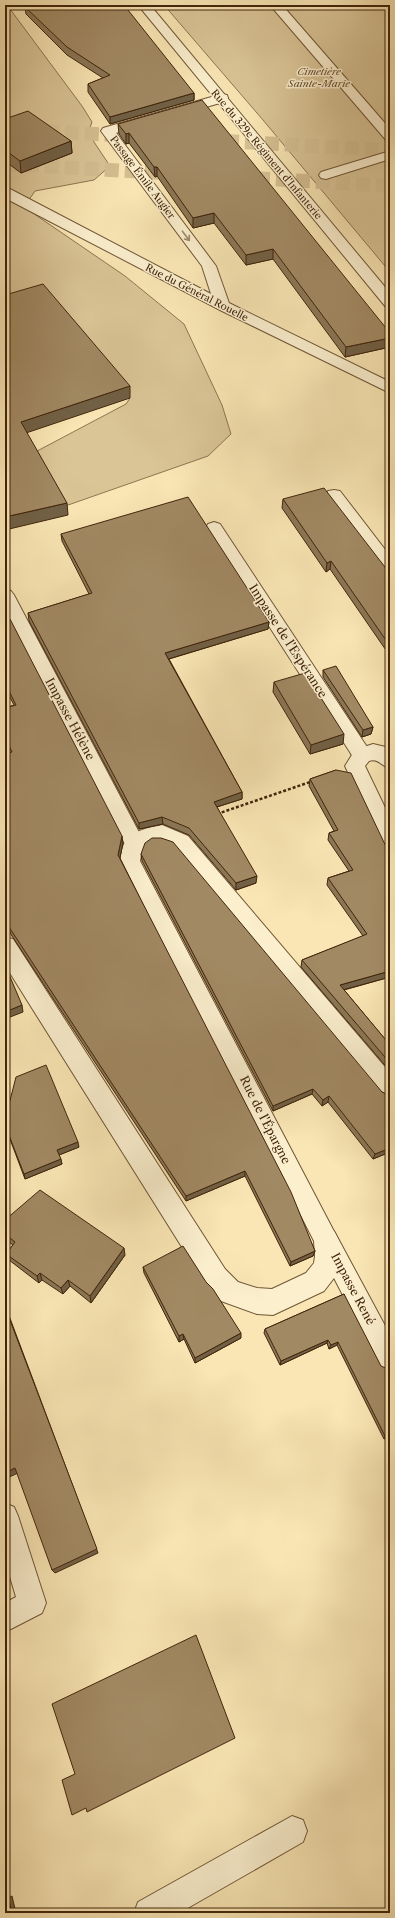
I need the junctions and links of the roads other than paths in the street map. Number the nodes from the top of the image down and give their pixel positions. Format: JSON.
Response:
{"nodes":[{"id":1,"x":144,"y":5,"type":"edge"},
{"id":2,"x":276,"y":5,"type":"edge"},
{"id":3,"x":222,"y":98,"type":"junction"},
{"id":4,"x":390,"y":137,"type":"edge"},
{"id":5,"x":390,"y":155,"type":"edge"},
{"id":6,"x":326,"y":175,"type":"dead end"},
{"id":7,"x":5,"y":192,"type":"edge"},
{"id":8,"x":390,"y":302,"type":"edge"},
{"id":9,"x":222,"y":306,"type":"junction"},
{"id":10,"x":390,"y":388,"type":"edge"},
{"id":11,"x":334,"y":495,"type":"dead end"},
{"id":12,"x":214,"y":528,"type":"dead end"},
{"id":13,"x":390,"y":568,"type":"edge"},
{"id":14,"x":5,"y":595,"type":"edge"},
{"id":15,"x":358,"y":760,"type":"junction"},
{"id":16,"x":390,"y":761,"type":"edge"},
{"id":17,"x":390,"y":840,"type":"edge"},
{"id":18,"x":135,"y":844,"type":"junction"},
{"id":19,"x":5,"y":946,"type":"edge"},
{"id":20,"x":390,"y":1090,"type":"edge"},
{"id":21,"x":326,"y":1239,"type":"junction"},
{"id":22,"x":390,"y":1360,"type":"edge"},
{"id":23,"x":5,"y":1516,"type":"edge"},
{"id":24,"x":5,"y":1618,"type":"edge"},
{"id":25,"x":292,"y":1831,"type":"dead end"},
{"id":26,"x":149,"y":1913,"type":"edge"}],
"edges":[{"from":1,"to":3,"type":"street","name":"Rue du 329e Régiment d'Infanterie"},
{"from":2,"to":4,"type":"lane"},
{"from":3,"to":8,"type":"street","name":"Rue du 329e Régiment d'Infanterie"},
{"from":3,"to":9,"type":"street","name":"Passage Émile Augier","one_way":true},
{"from":5,"to":6,"type":"lane"},
{"from":7,"to":9,"type":"street","name":"Rue du Général Rouelle"},
{"from":9,"to":10,"type":"street","name":"Rue du Général Rouelle"},
{"from":11,"to":13,"type":"lane"},
{"from":12,"to":15,"type":"lane","name":"Impasse de l'Espérance"},
{"from":14,"to":18,"type":"lane","name":"Impasse Hélène"},
{"from":15,"to":16,"type":"street"},
{"from":15,"to":17,"type":"street"},
{"from":18,"to":20,"type":"street"},
{"from":18,"to":21,"type":"street","name":"Rue de l'Épargne"},
{"from":19,"to":21,"type":"street","name":"Rue de l'Épargne"},
{"from":21,"to":22,"type":"lane","name":"Impasse René"},
{"from":23,"to":24,"type":"lane"},
{"from":25,"to":26,"type":"lane"}]}
